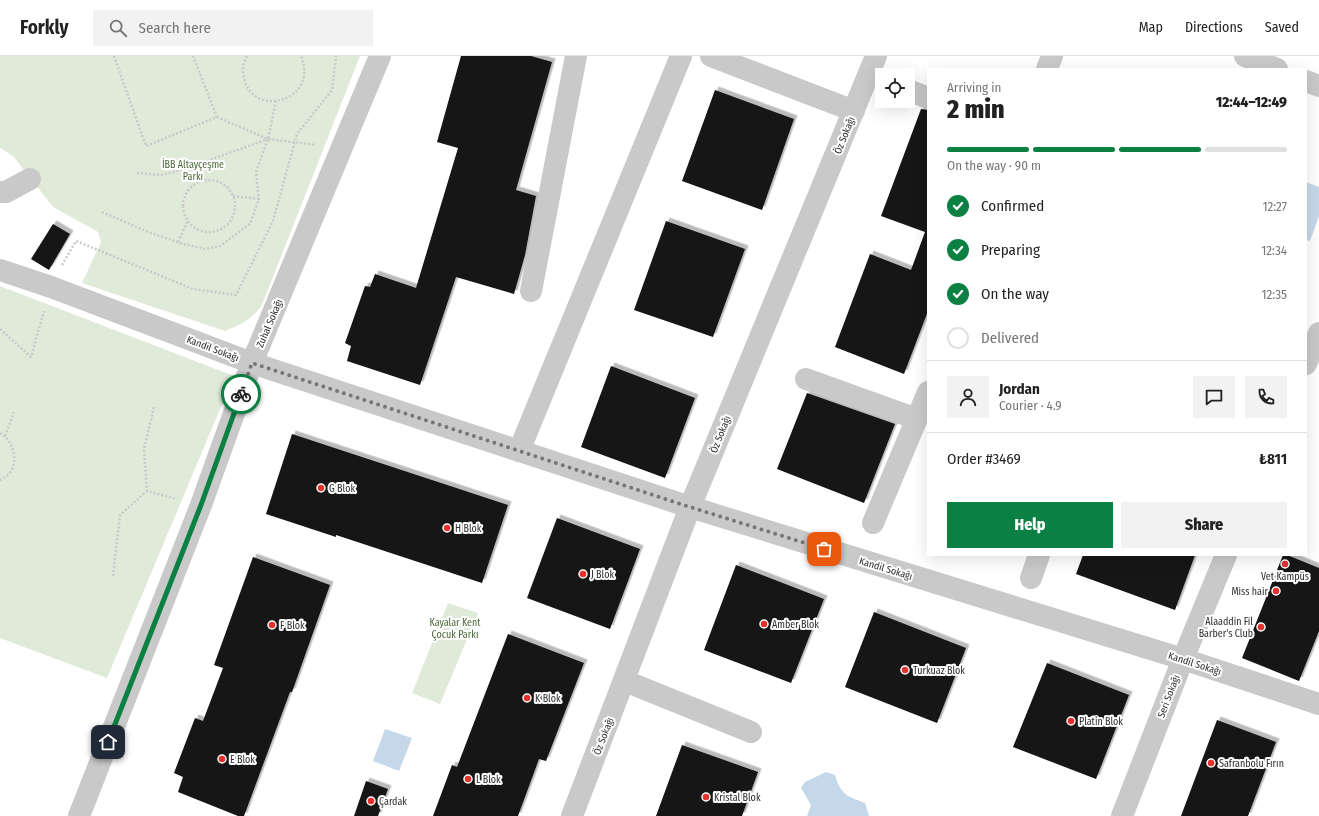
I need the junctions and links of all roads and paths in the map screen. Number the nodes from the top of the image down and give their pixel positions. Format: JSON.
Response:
{"nodes":[{"id":1,"x":114,"y":56,"type":"edge"},
{"id":2,"x":193,"y":56,"type":"edge"},
{"id":3,"x":247,"y":56,"type":"edge"},
{"id":4,"x":301,"y":56,"type":"edge"},
{"id":5,"x":336,"y":56,"type":"edge"},
{"id":6,"x":380,"y":56,"type":"edge"},
{"id":7,"x":576,"y":56,"type":"edge"},
{"id":8,"x":680,"y":56,"type":"edge"},
{"id":9,"x":711,"y":56,"type":"edge"},
{"id":10,"x":1052,"y":56,"type":"edge"},
{"id":11,"x":1245,"y":56,"type":"edge"},
{"id":12,"x":1048,"y":68,"type":"edge"},
{"id":13,"x":1275,"y":68,"type":"edge"},
{"id":14,"x":875,"y":72,"type":"edge"},
{"id":15,"x":1307,"y":81,"type":"edge"},
{"id":16,"x":1319,"y":86,"type":"edge"},
{"id":17,"x":915,"y":93,"type":"edge"},
{"id":18,"x":927,"y":98,"type":"edge"},
{"id":19,"x":276,"y":101,"type":"junction"},
{"id":20,"x":854,"y":111,"type":"junction"},
{"id":21,"x":217,"y":117,"type":"junction"},
{"id":22,"x":268,"y":139,"type":"junction"},
{"id":23,"x":295,"y":142,"type":"junction"},
{"id":24,"x":342,"y":148,"type":"junction"},
{"id":25,"x":137,"y":173,"type":"dead end"},
{"id":26,"x":30,"y":179,"type":"dead end"},
{"id":27,"x":0,"y":192,"type":"edge"},
{"id":28,"x":233,"y":196,"type":"junction"},
{"id":29,"x":259,"y":199,"type":"junction"},
{"id":30,"x":102,"y":212,"type":"dead end"},
{"id":31,"x":188,"y":220,"type":"junction"},
{"id":32,"x":178,"y":242,"type":"junction"},
{"id":33,"x":0,"y":270,"type":"edge"},
{"id":34,"x":51,"y":287,"type":"junction"},
{"id":35,"x":531,"y":291,"type":"dead end"},
{"id":36,"x":0,"y":329,"type":"edge"},
{"id":37,"x":1319,"y":333,"type":"edge"},
{"id":38,"x":1307,"y":362,"type":"edge"},
{"id":39,"x":252,"y":363,"type":"junction"},
{"id":40,"x":806,"y":379,"type":"dead end"},
{"id":41,"x":927,"y":396,"type":"edge"},
{"id":42,"x":154,"y":407,"type":"dead end"},
{"id":43,"x":14,"y":412,"type":"dead end"},
{"id":44,"x":917,"y":419,"type":"junction"},
{"id":45,"x":0,"y":433,"type":"edge"},
{"id":46,"x":5,"y":436,"type":"junction"},
{"id":47,"x":519,"y":451,"type":"junction"},
{"id":48,"x":0,"y":480,"type":"edge"},
{"id":49,"x":147,"y":491,"type":"junction"},
{"id":50,"x":201,"y":505,"type":"junction"},
{"id":51,"x":690,"y":507,"type":"junction"},
{"id":52,"x":873,"y":523,"type":"dead end"},
{"id":53,"x":1039,"y":556,"type":"edge"},
{"id":54,"x":1226,"y":556,"type":"edge"},
{"id":55,"x":113,"y":576,"type":"dead end"},
{"id":56,"x":1031,"y":578,"type":"dead end"},
{"id":57,"x":1183,"y":659,"type":"junction"},
{"id":58,"x":625,"y":680,"type":"junction"},
{"id":59,"x":1319,"y":704,"type":"edge"},
{"id":60,"x":751,"y":732,"type":"dead end"},
{"id":61,"x":79,"y":816,"type":"edge"},
{"id":62,"x":572,"y":816,"type":"edge"},
{"id":63,"x":1122,"y":816,"type":"edge"}],
"edges":[{"from":1,"to":21,"type":"path"},
{"from":2,"to":21,"type":"path"},
{"from":3,"to":19,"type":"path"},
{"from":4,"to":19,"type":"path"},
{"from":5,"to":23,"type":"path"},
{"from":6,"to":24,"type":"street","name":"Zuhal Sokağı"},
{"from":7,"to":35,"type":"street"},
{"from":8,"to":47,"type":"street"},
{"from":9,"to":20,"type":"street"},
{"from":10,"to":12,"type":"street"},
{"from":11,"to":13,"type":"street"},
{"from":14,"to":20,"type":"street","name":"Öz Sokağı"},
{"from":15,"to":16,"type":"street"},
{"from":17,"to":18,"type":"street"},
{"from":19,"to":22,"type":"path"},
{"from":20,"to":51,"type":"street","name":"Öz Sokağı"},
{"from":21,"to":22,"type":"path"},
{"from":22,"to":23,"type":"path"},
{"from":22,"to":25,"type":"path"},
{"from":22,"to":29,"type":"path"},
{"from":23,"to":24,"type":"path"},
{"from":23,"to":34,"type":"path"},
{"from":24,"to":39,"type":"street","name":"Zuhal Sokağı"},
{"from":26,"to":27,"type":"street"},
{"from":28,"to":29,"type":"path"},
{"from":28,"to":31,"type":"path"},
{"from":28,"to":31,"type":"path"},
{"from":29,"to":32,"type":"path"},
{"from":30,"to":32,"type":"path"},
{"from":31,"to":32,"type":"path"},
{"from":33,"to":34,"type":"street","name":"Kandil Sokağı"},
{"from":34,"to":36,"type":"path"},
{"from":34,"to":39,"type":"street","name":"Kandil Sokağı"},
{"from":37,"to":38,"type":"street"},
{"from":39,"to":47,"type":"street","name":"Kandil Sokağı"},
{"from":39,"to":50,"type":"street","name":"Zuhal Sokağı"},
{"from":40,"to":44,"type":"street"},
{"from":41,"to":44,"type":"street"},
{"from":42,"to":49,"type":"path"},
{"from":43,"to":46,"type":"path"},
{"from":44,"to":52,"type":"street"},
{"from":45,"to":46,"type":"path"},
{"from":46,"to":48,"type":"path"},
{"from":47,"to":51,"type":"street","name":"Kandil Sokağı"},
{"from":49,"to":50,"type":"path"},
{"from":49,"to":55,"type":"path"},
{"from":50,"to":61,"type":"street","name":"Zuhal Sokağı"},
{"from":51,"to":57,"type":"street","name":"Kandil Sokağı"},
{"from":51,"to":58,"type":"street","name":"Öz Sokağı"},
{"from":53,"to":56,"type":"street"},
{"from":54,"to":57,"type":"street","name":"Seri Sokağı"},
{"from":57,"to":59,"type":"street","name":"Kandil Sokağı"},
{"from":57,"to":63,"type":"street","name":"Seri Sokağı"},
{"from":58,"to":60,"type":"street"},
{"from":58,"to":62,"type":"street","name":"Öz Sokağı"}]}
